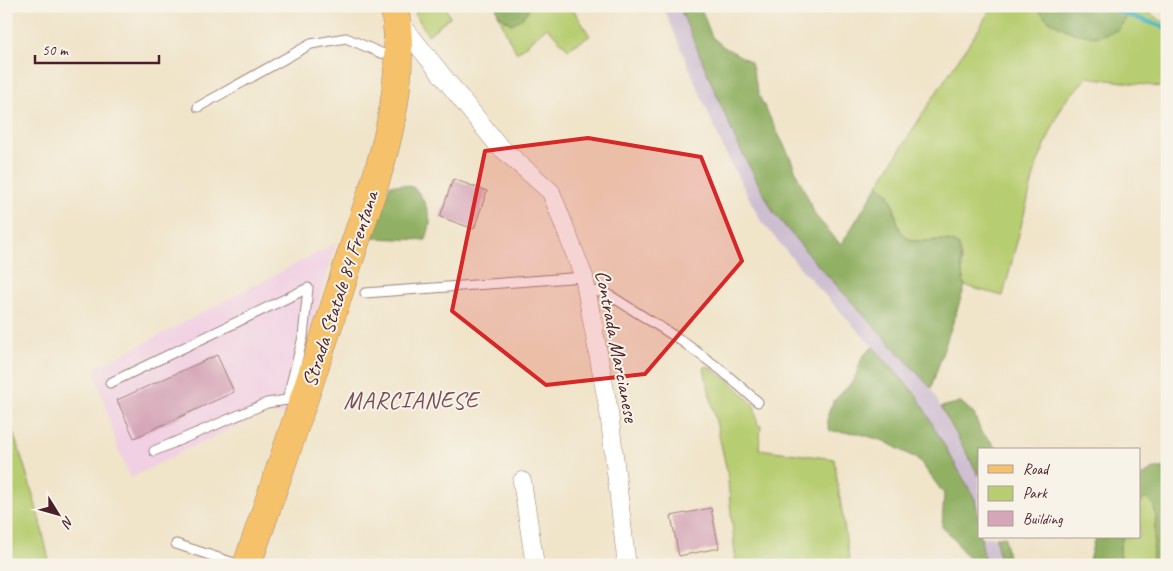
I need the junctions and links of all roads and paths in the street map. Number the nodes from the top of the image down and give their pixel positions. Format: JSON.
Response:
{"nodes":[{"id":1,"x":395,"y":13,"type":"edge"},
{"id":2,"x":398,"y":56,"type":"junction"},
{"id":3,"x":198,"y":107,"type":"dead end"},
{"id":4,"x":585,"y":284,"type":"junction"},
{"id":5,"x":365,"y":294,"type":"dead end"},
{"id":6,"x":110,"y":383,"type":"dead end"},
{"id":7,"x":295,"y":402,"type":"junction"},
{"id":8,"x":758,"y":402,"type":"dead end"},
{"id":9,"x":154,"y":451,"type":"dead end"},
{"id":10,"x":522,"y":481,"type":"dead end"},
{"id":11,"x":176,"y":544,"type":"dead end"},
{"id":12,"x":240,"y":565,"type":"edge"},
{"id":13,"x":247,"y":565,"type":"edge"},
{"id":14,"x":535,"y":565,"type":"edge"},
{"id":15,"x":624,"y":565,"type":"edge"}],
"edges":[{"from":1,"to":2,"type":"main road","name":"Strada Statale 84 Frentana"},
{"from":1,"to":4,"type":"street","name":"Contrada Marcianese"},
{"from":2,"to":3,"type":"lane"},
{"from":2,"to":7,"type":"main road","name":"Strada Statale 84 Frentana"},
{"from":4,"to":5,"type":"lane"},
{"from":4,"to":8,"type":"lane"},
{"from":4,"to":15,"type":"street","name":"Contrada Marcianese"},
{"from":6,"to":7,"type":"lane"},
{"from":7,"to":9,"type":"lane"},
{"from":7,"to":13,"type":"main road","name":"Strada Statale 84 Frentana"},
{"from":10,"to":14,"type":"street"},
{"from":11,"to":12,"type":"lane"}]}
